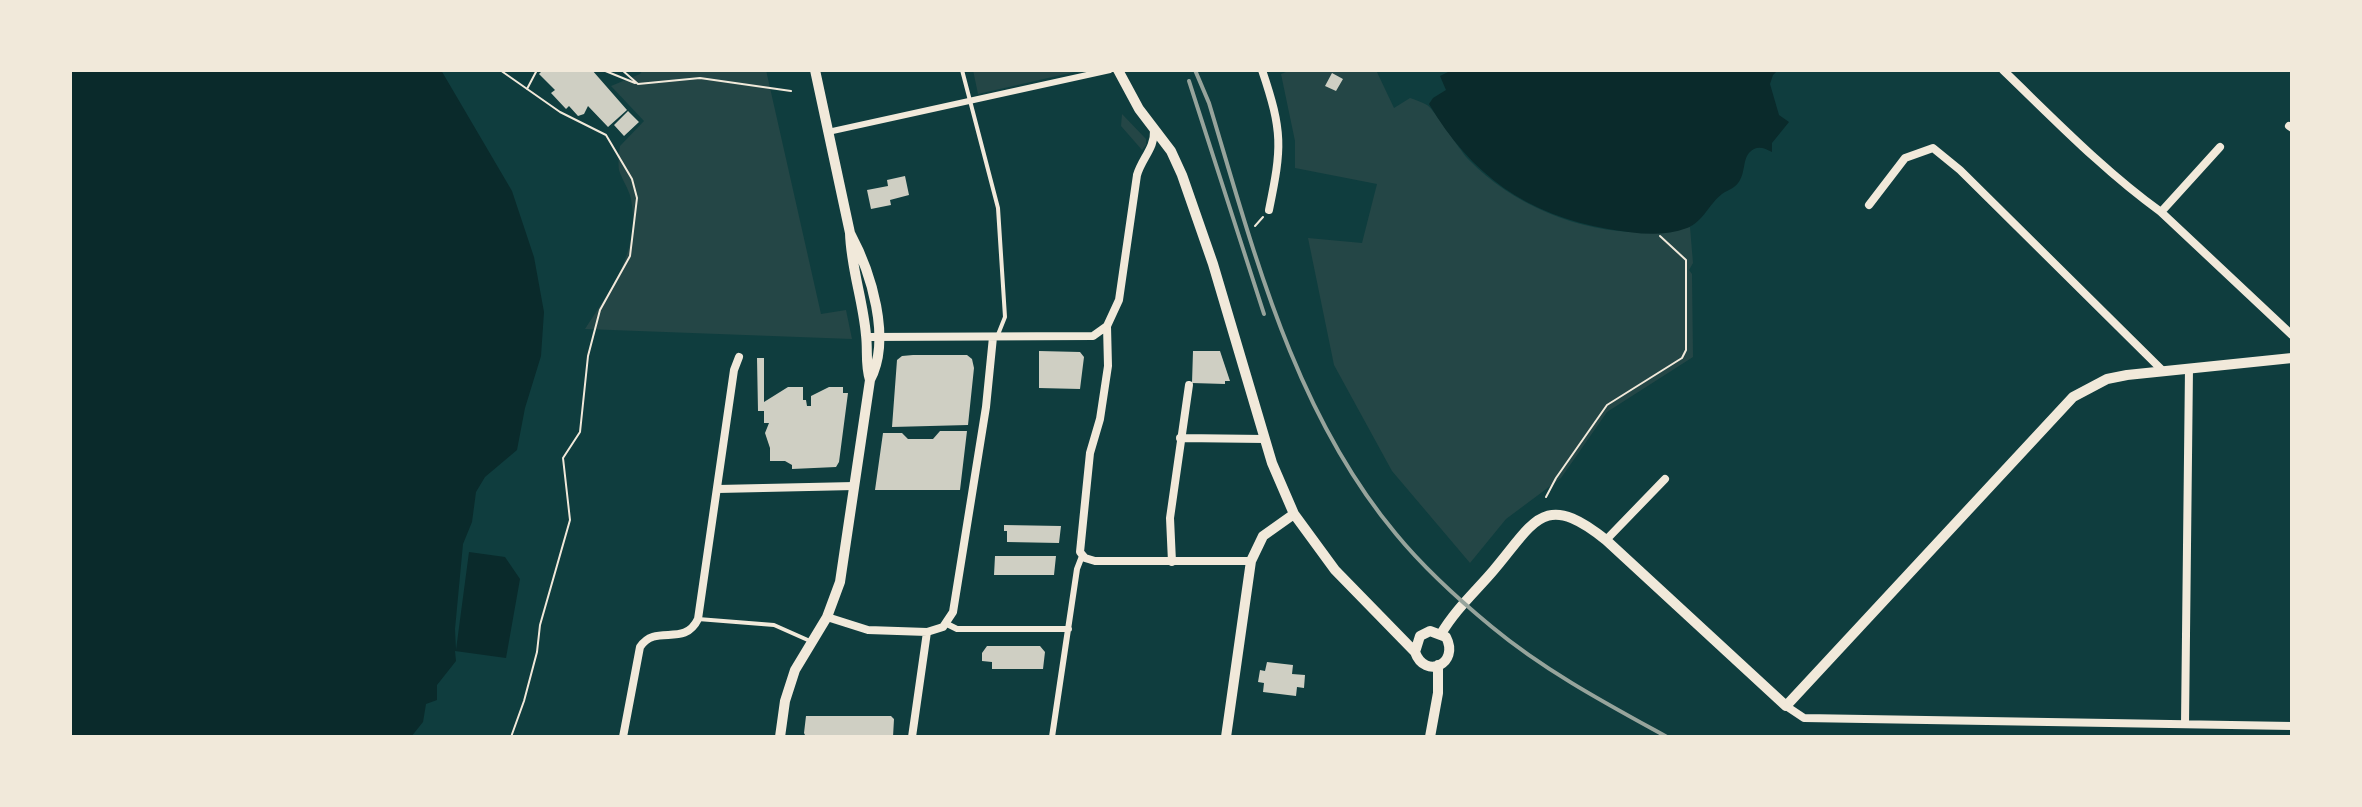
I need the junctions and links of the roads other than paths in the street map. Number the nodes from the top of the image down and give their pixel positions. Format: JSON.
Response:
{"nodes":[{"id":1,"x":815,"y":70,"type":"edge"},
{"id":2,"x":962,"y":70,"type":"edge"},
{"id":3,"x":1110,"y":70,"type":"edge"},
{"id":4,"x":1118,"y":70,"type":"edge"},
{"id":5,"x":1262,"y":70,"type":"edge"},
{"id":6,"x":2003,"y":70,"type":"edge"},
{"id":7,"x":970,"y":103,"type":"junction"},
{"id":8,"x":1154,"y":130,"type":"junction"},
{"id":9,"x":828,"y":132,"type":"junction"},
{"id":10,"x":2220,"y":147,"type":"dead end"},
{"id":11,"x":1869,"y":205,"type":"dead end"},
{"id":12,"x":1269,"y":210,"type":"dead end"},
{"id":13,"x":2161,"y":212,"type":"junction"},
{"id":14,"x":850,"y":233,"type":"junction"},
{"id":15,"x":1107,"y":326,"type":"junction"},
{"id":16,"x":2292,"y":335,"type":"edge"},
{"id":17,"x":867,"y":337,"type":"junction"},
{"id":18,"x":995,"y":337,"type":"junction"},
{"id":19,"x":880,"y":338,"type":"junction"},
{"id":20,"x":739,"y":357,"type":"dead end"},
{"id":21,"x":2292,"y":358,"type":"edge"},
{"id":22,"x":2189,"y":368,"type":"junction"},
{"id":23,"x":2162,"y":370,"type":"junction"},
{"id":24,"x":870,"y":380,"type":"junction"},
{"id":25,"x":1189,"y":385,"type":"dead end"},
{"id":26,"x":1180,"y":438,"type":"junction"},
{"id":27,"x":1265,"y":439,"type":"junction"},
{"id":28,"x":1665,"y":479,"type":"dead end"},
{"id":29,"x":854,"y":486,"type":"junction"},
{"id":30,"x":718,"y":489,"type":"junction"},
{"id":31,"x":1294,"y":514,"type":"junction"},
{"id":32,"x":1606,"y":540,"type":"junction"},
{"id":33,"x":1082,"y":556,"type":"junction"},
{"id":34,"x":1251,"y":561,"type":"junction"},
{"id":35,"x":1172,"y":562,"type":"junction"},
{"id":36,"x":827,"y":617,"type":"junction"},
{"id":37,"x":698,"y":619,"type":"junction"},
{"id":38,"x":947,"y":624,"type":"junction"},
{"id":39,"x":1391,"y":628,"type":"junction"},
{"id":40,"x":1069,"y":629,"type":"junction"},
{"id":41,"x":927,"y":632,"type":"junction"},
{"id":42,"x":1441,"y":634,"type":"junction"},
{"id":43,"x":1420,"y":636,"type":"junction"},
{"id":44,"x":810,"y":641,"type":"junction"},
{"id":45,"x":1415,"y":652,"type":"junction"},
{"id":46,"x":1438,"y":665,"type":"junction"},
{"id":47,"x":1786,"y":706,"type":"junction"},
{"id":48,"x":2185,"y":724,"type":"junction"},
{"id":49,"x":2292,"y":726,"type":"edge"},
{"id":50,"x":623,"y":737,"type":"edge"},
{"id":51,"x":780,"y":737,"type":"edge"},
{"id":52,"x":912,"y":737,"type":"edge"},
{"id":53,"x":1052,"y":737,"type":"edge"},
{"id":54,"x":1226,"y":737,"type":"edge"},
{"id":55,"x":1430,"y":737,"type":"edge"}],
"edges":[{"from":1,"to":9,"type":"street"},
{"from":2,"to":7,"type":"lane"},
{"from":3,"to":7,"type":"street"},
{"from":4,"to":8,"type":"street"},
{"from":5,"to":12,"type":"street"},
{"from":6,"to":13,"type":"street"},
{"from":7,"to":9,"type":"street"},
{"from":7,"to":18,"type":"lane"},
{"from":8,"to":15,"type":"street"},
{"from":8,"to":27,"type":"street"},
{"from":9,"to":14,"type":"street"},
{"from":10,"to":13,"type":"street"},
{"from":11,"to":23,"type":"street"},
{"from":13,"to":16,"type":"street"},
{"from":14,"to":17,"type":"street"},
{"from":14,"to":19,"type":"street"},
{"from":15,"to":18,"type":"street"},
{"from":15,"to":33,"type":"street"},
{"from":17,"to":19,"type":"street"},
{"from":17,"to":24,"type":"street"},
{"from":18,"to":19,"type":"street"},
{"from":18,"to":38,"type":"street"},
{"from":19,"to":24,"type":"street"},
{"from":20,"to":30,"type":"street"},
{"from":21,"to":22,"type":"street"},
{"from":22,"to":23,"type":"street"},
{"from":22,"to":48,"type":"street"},
{"from":23,"to":47,"type":"street"},
{"from":24,"to":29,"type":"street"},
{"from":25,"to":26,"type":"street"},
{"from":26,"to":27,"type":"street"},
{"from":26,"to":35,"type":"street"},
{"from":27,"to":31,"type":"street"},
{"from":28,"to":32,"type":"street"},
{"from":29,"to":30,"type":"street"},
{"from":29,"to":36,"type":"street"},
{"from":30,"to":37,"type":"street"},
{"from":31,"to":34,"type":"street"},
{"from":31,"to":39,"type":"street"},
{"from":32,"to":42,"type":"street"},
{"from":32,"to":47,"type":"street"},
{"from":33,"to":35,"type":"street"},
{"from":33,"to":40,"type":"street"},
{"from":34,"to":35,"type":"street"},
{"from":34,"to":54,"type":"street"},
{"from":36,"to":41,"type":"street"},
{"from":36,"to":44,"type":"street"},
{"from":37,"to":44,"type":"lane"},
{"from":37,"to":50,"type":"street"},
{"from":38,"to":40,"type":"street"},
{"from":38,"to":41,"type":"street"},
{"from":39,"to":43,"type":"street"},
{"from":39,"to":45,"type":"street"},
{"from":40,"to":53,"type":"street"},
{"from":41,"to":52,"type":"street"},
{"from":42,"to":43,"type":"street"},
{"from":42,"to":46,"type":"street"},
{"from":43,"to":45,"type":"street"},
{"from":44,"to":51,"type":"street"},
{"from":45,"to":46,"type":"street"},
{"from":46,"to":55,"type":"street"},
{"from":47,"to":48,"type":"street"},
{"from":48,"to":49,"type":"street"}]}
